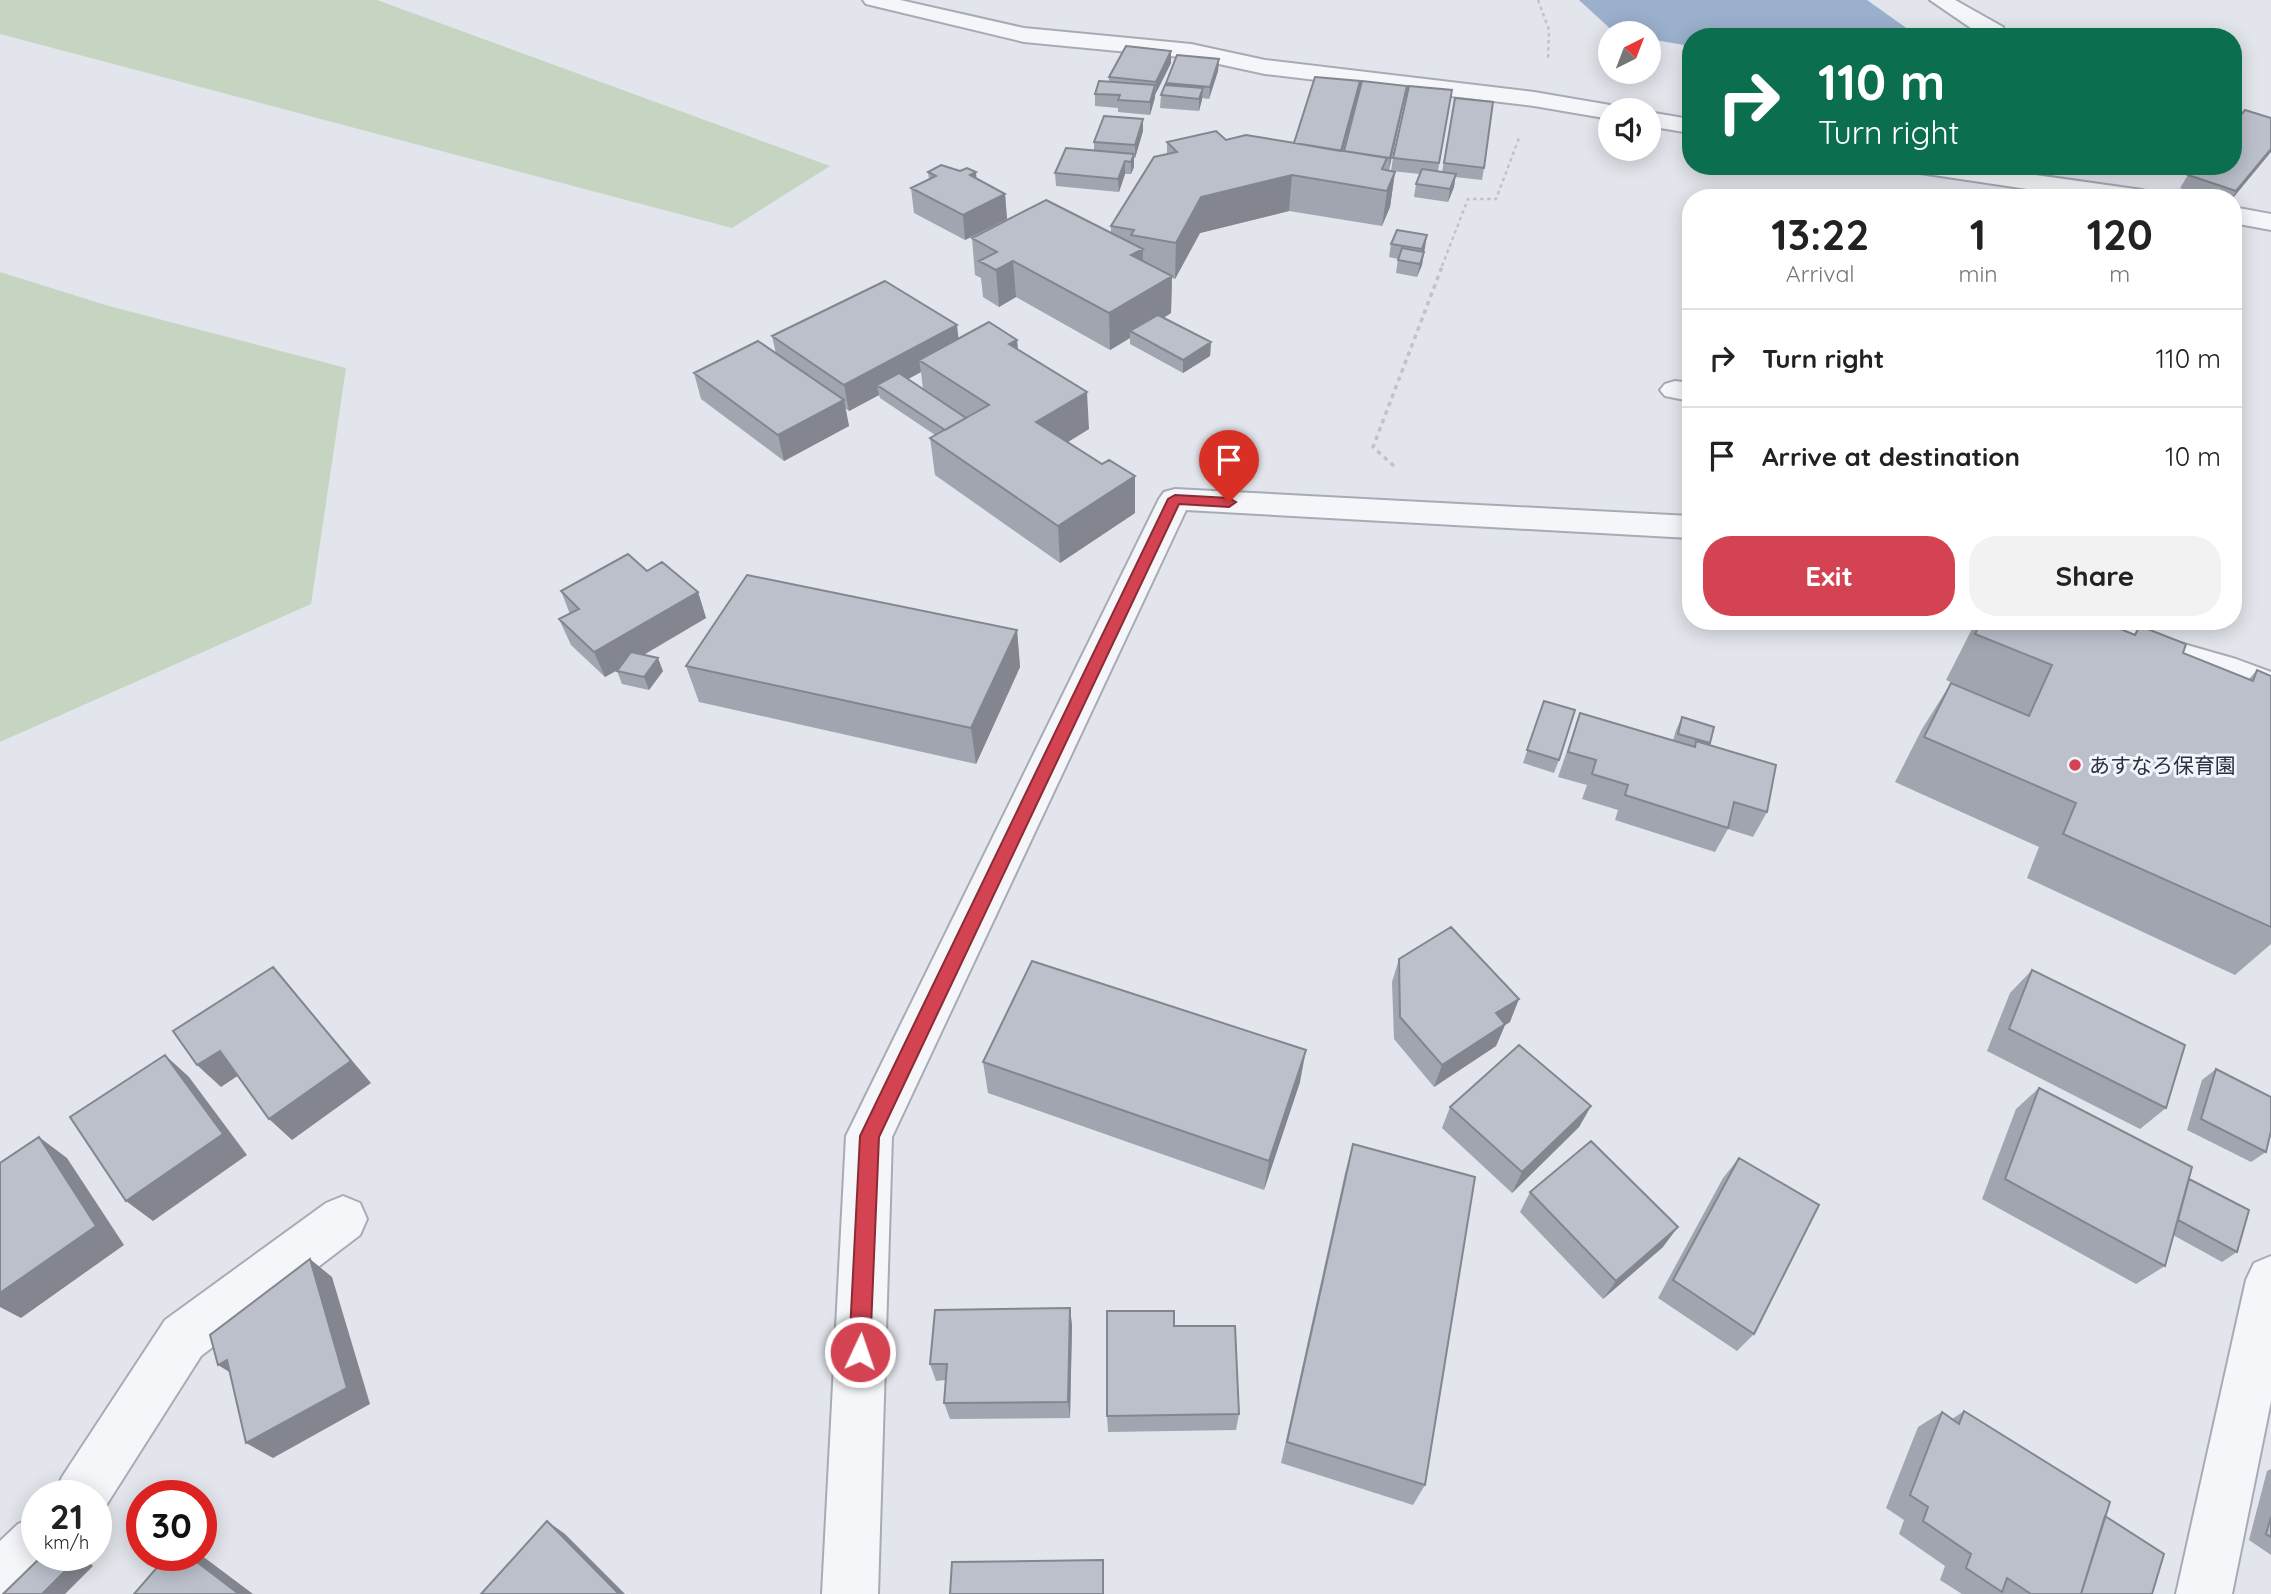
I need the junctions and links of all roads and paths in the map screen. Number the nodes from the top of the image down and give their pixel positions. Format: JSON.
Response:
{"nodes":[{"id":1,"x":873,"y":0,"type":"edge"},
{"id":2,"x":1538,"y":0,"type":"edge"},
{"id":3,"x":1940,"y":0,"type":"edge"},
{"id":4,"x":1988,"y":28,"type":"edge"},
{"id":5,"x":1534,"y":99,"type":"junction"},
{"id":6,"x":1598,"y":110,"type":"edge"},
{"id":7,"x":1661,"y":121,"type":"edge"},
{"id":8,"x":1682,"y":125,"type":"edge"},
{"id":9,"x":1967,"y":175,"type":"edge"},
{"id":10,"x":2040,"y":189,"type":"edge"},
{"id":11,"x":2242,"y":217,"type":"edge"},
{"id":12,"x":2271,"y":222,"type":"edge"},
{"id":13,"x":1446,"y":514,"type":"junction"},
{"id":14,"x":1682,"y":527,"type":"edge"},
{"id":15,"x":2091,"y":630,"type":"edge"},
{"id":16,"x":2271,"y":686,"type":"edge"},
{"id":17,"x":343,"y":1219,"type":"dead end"},
{"id":18,"x":2271,"y":1280,"type":"edge"},
{"id":19,"x":91,"y":1480,"type":"edge"},
{"id":20,"x":21,"y":1559,"type":"edge"},
{"id":21,"x":0,"y":1580,"type":"edge"},
{"id":22,"x":850,"y":1594,"type":"edge"},
{"id":23,"x":2204,"y":1594,"type":"edge"}],
"edges":[{"from":1,"to":5,"type":"street"},
{"from":2,"to":5,"type":"path"},
{"from":3,"to":4,"type":"street"},
{"from":5,"to":6,"type":"street"},
{"from":5,"to":13,"type":"path"},
{"from":7,"to":8,"type":"street"},
{"from":9,"to":10,"type":"street"},
{"from":11,"to":12,"type":"street"},
{"from":13,"to":14,"type":"street"},
{"from":13,"to":22,"type":"street"},
{"from":15,"to":16,"type":"street"},
{"from":17,"to":19,"type":"street"},
{"from":18,"to":23,"type":"street"},
{"from":20,"to":21,"type":"street"}]}
